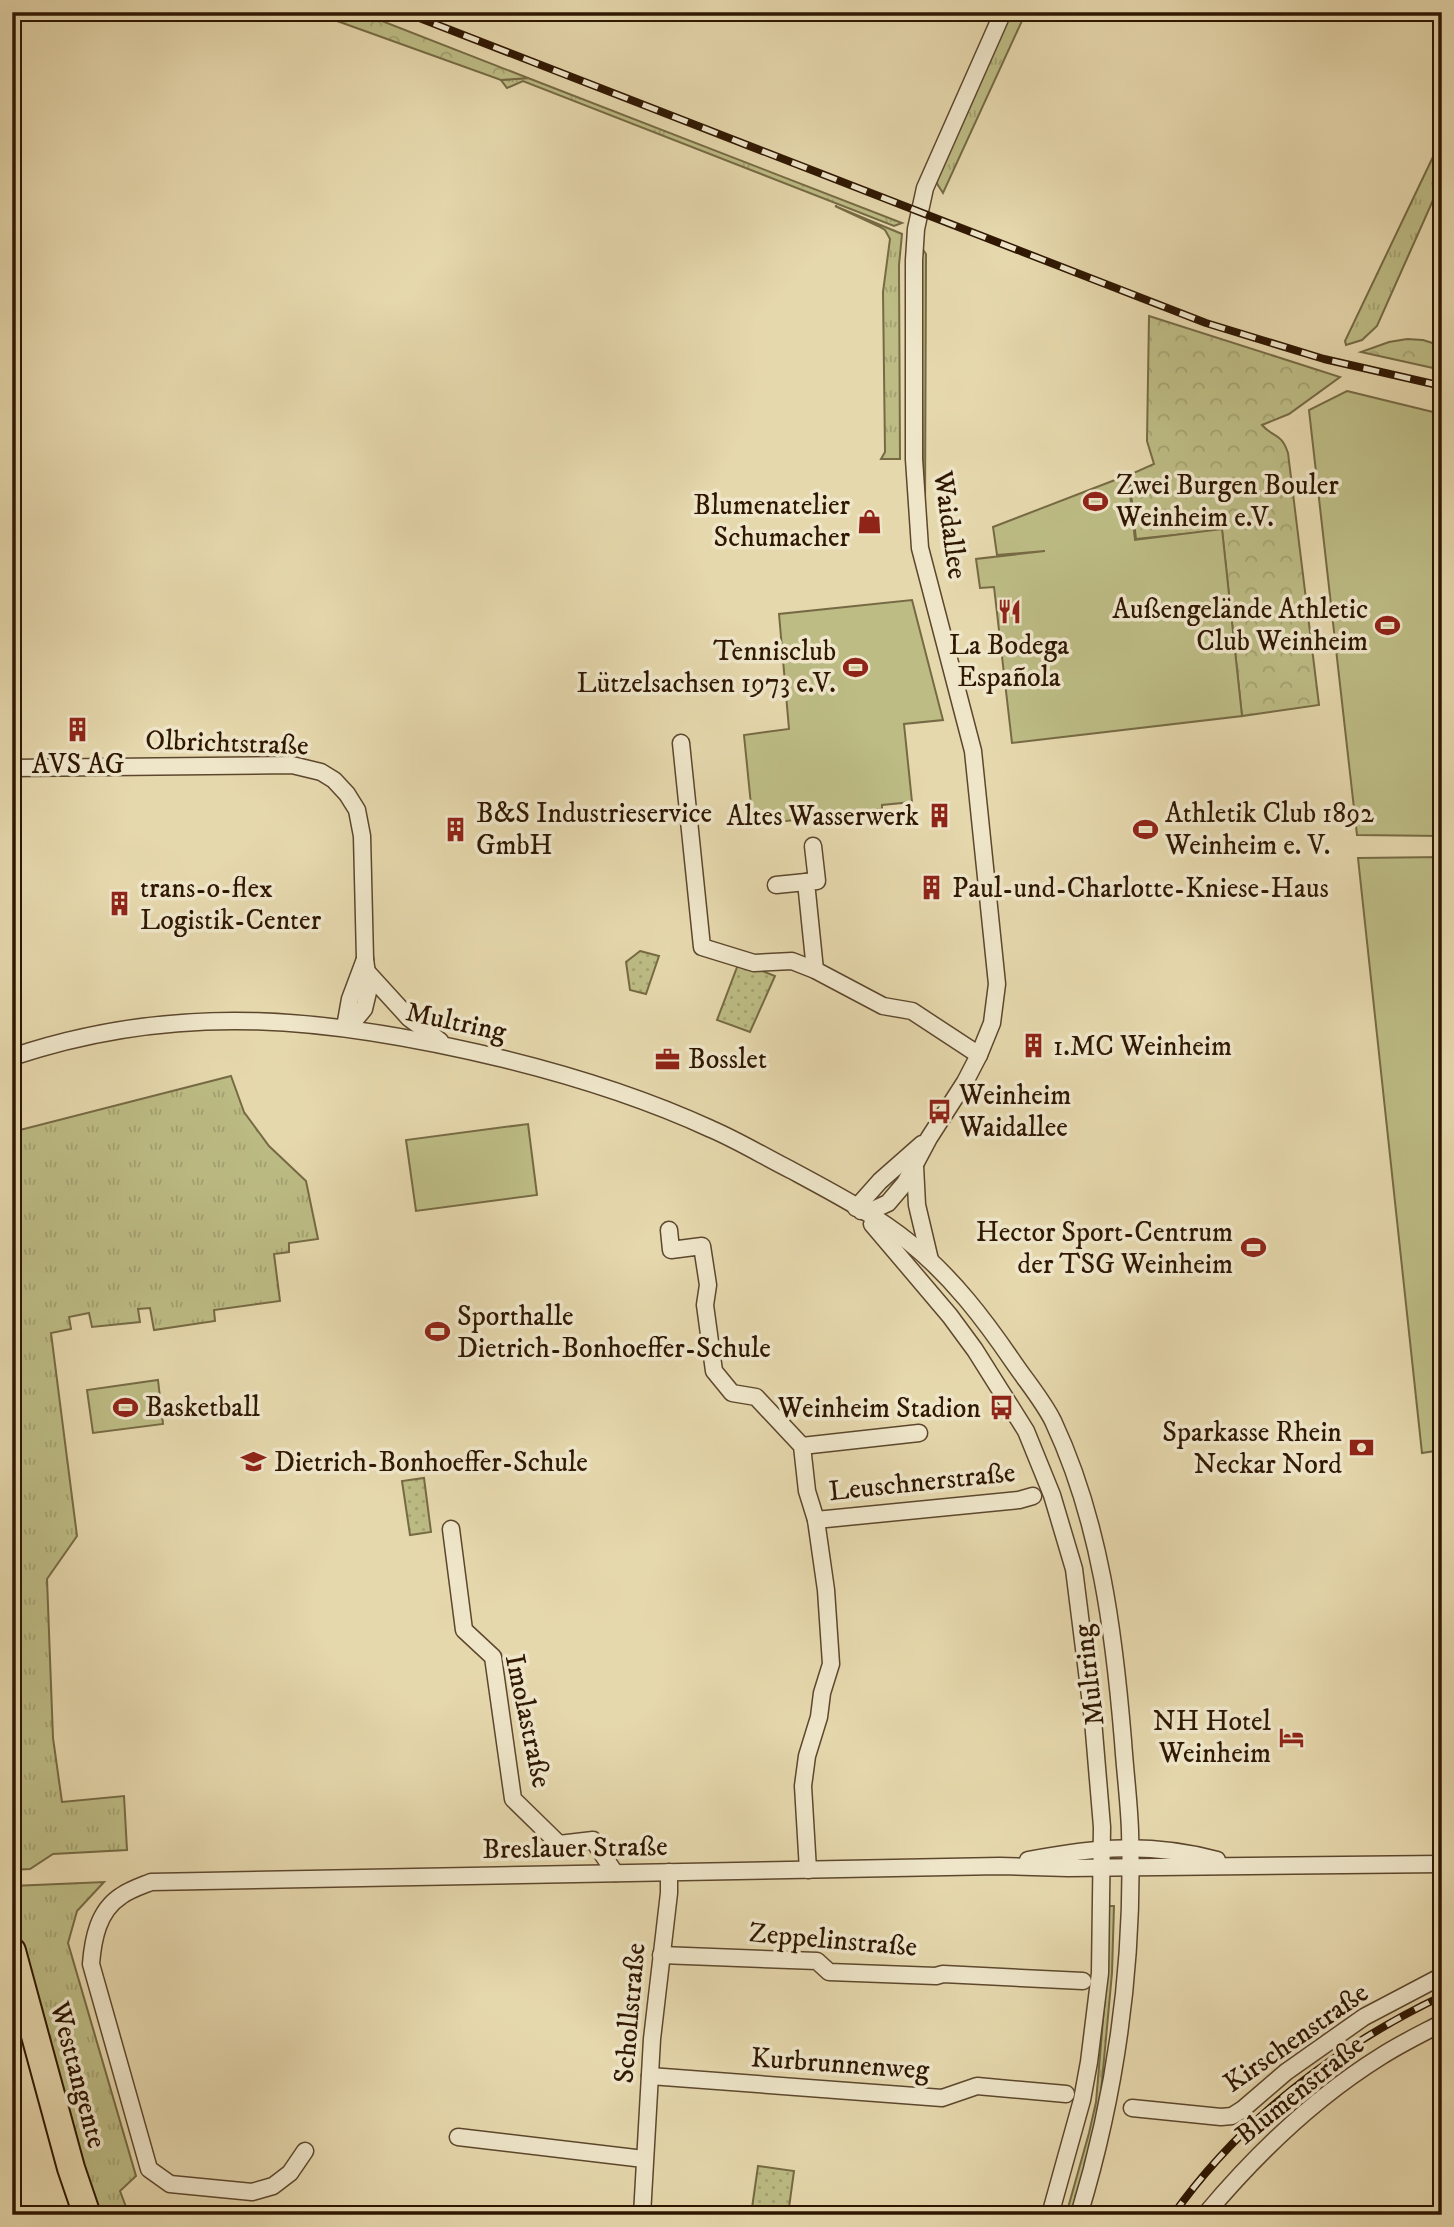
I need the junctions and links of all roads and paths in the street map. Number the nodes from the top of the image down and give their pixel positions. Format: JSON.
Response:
{"nodes":[{"id":1,"x":1003,"y":12,"type":"edge"},
{"id":2,"x":681,"y":743,"type":"dead end"},
{"id":3,"x":12,"y":768,"type":"edge"},
{"id":4,"x":813,"y":846,"type":"dead end"},
{"id":5,"x":806,"y":882,"type":"junction"},
{"id":6,"x":776,"y":885,"type":"dead end"},
{"id":7,"x":367,"y":966,"type":"junction"},
{"id":8,"x":816,"y":970,"type":"junction"},
{"id":9,"x":347,"y":1027,"type":"junction"},
{"id":10,"x":445,"y":1044,"type":"junction"},
{"id":11,"x":979,"y":1055,"type":"junction"},
{"id":12,"x":12,"y":1057,"type":"edge"},
{"id":13,"x":929,"y":1138,"type":"junction"},
{"id":14,"x":915,"y":1166,"type":"junction"},
{"id":15,"x":858,"y":1209,"type":"junction"},
{"id":16,"x":669,"y":1230,"type":"dead end"},
{"id":17,"x":930,"y":1260,"type":"junction"},
{"id":18,"x":919,"y":1433,"type":"dead end"},
{"id":19,"x":802,"y":1446,"type":"junction"},
{"id":20,"x":1033,"y":1496,"type":"dead end"},
{"id":21,"x":816,"y":1520,"type":"junction"},
{"id":22,"x":451,"y":1529,"type":"dead end"},
{"id":23,"x":1130,"y":1847,"type":"junction"},
{"id":24,"x":1102,"y":1848,"type":"junction"},
{"id":25,"x":1442,"y":1864,"type":"edge"},
{"id":26,"x":1236,"y":1865,"type":"junction"},
{"id":27,"x":1000,"y":1866,"type":"junction"},
{"id":28,"x":1131,"y":1866,"type":"junction"},
{"id":29,"x":1103,"y":1867,"type":"junction"},
{"id":30,"x":808,"y":1870,"type":"junction"},
{"id":31,"x":669,"y":1872,"type":"junction"},
{"id":32,"x":615,"y":1873,"type":"junction"},
{"id":33,"x":12,"y":1951,"type":"edge"},
{"id":34,"x":661,"y":1955,"type":"junction"},
{"id":35,"x":1442,"y":1976,"type":"edge"},
{"id":36,"x":1083,"y":1981,"type":"dead end"},
{"id":37,"x":1442,"y":2022,"type":"edge"},
{"id":38,"x":650,"y":2076,"type":"junction"},
{"id":39,"x":1066,"y":2094,"type":"dead end"},
{"id":40,"x":1132,"y":2108,"type":"dead end"},
{"id":41,"x":458,"y":2137,"type":"dead end"},
{"id":42,"x":305,"y":2151,"type":"dead end"},
{"id":43,"x":644,"y":2159,"type":"junction"},
{"id":44,"x":71,"y":2168,"type":"junction"},
{"id":45,"x":79,"y":2215,"type":"edge"},
{"id":46,"x":87,"y":2215,"type":"edge"},
{"id":47,"x":642,"y":2215,"type":"edge"},
{"id":48,"x":1050,"y":2215,"type":"edge"},
{"id":49,"x":1079,"y":2215,"type":"edge"},
{"id":50,"x":1205,"y":2215,"type":"edge"}],
"edges":[{"from":1,"to":11,"type":"street","name":"Waidallee"},
{"from":2,"to":8,"type":"street"},
{"from":3,"to":7,"type":"street","name":"Olbrichtstraße"},
{"from":4,"to":5,"type":"street"},
{"from":5,"to":6,"type":"street"},
{"from":5,"to":8,"type":"street"},
{"from":7,"to":9,"type":"street","name":"Olbrichtstraße"},
{"from":7,"to":10,"type":"street"},
{"from":8,"to":11,"type":"street"},
{"from":9,"to":10,"type":"street","name":"Multring"},
{"from":9,"to":12,"type":"street","name":"Multring"},
{"from":10,"to":15,"type":"street","name":"Multring"},
{"from":11,"to":13,"type":"street","name":"Waidallee"},
{"from":13,"to":14,"type":"street","name":"Waidallee"},
{"from":13,"to":15,"type":"street","name":"Waidallee"},
{"from":14,"to":15,"type":"street","name":"Waidallee"},
{"from":14,"to":17,"type":"street","name":"Waidallee"},
{"from":15,"to":17,"type":"street","name":"Multring"},
{"from":15,"to":24,"type":"street","name":"Multring"},
{"from":16,"to":19,"type":"street","name":"Leuschnerstraße"},
{"from":17,"to":23,"type":"street","name":"Multring"},
{"from":18,"to":19,"type":"street","name":"Leuschnerstraße"},
{"from":19,"to":21,"type":"street","name":"Leuschnerstraße"},
{"from":20,"to":21,"type":"street","name":"Leuschnerstraße"},
{"from":21,"to":30,"type":"street","name":"Leuschnerstraße"},
{"from":22,"to":32,"type":"street","name":"Imolastraße"},
{"from":23,"to":24,"type":"street","name":"Breslauer Straße"},
{"from":23,"to":26,"type":"street","name":"Breslauer Straße"},
{"from":23,"to":28,"type":"street","name":"Multring"},
{"from":24,"to":27,"type":"street","name":"Breslauer Straße"},
{"from":24,"to":29,"type":"street","name":"Multring"},
{"from":25,"to":26,"type":"street","name":"Breslauer Straße"},
{"from":26,"to":28,"type":"street","name":"Breslauer Straße"},
{"from":27,"to":29,"type":"street","name":"Breslauer Straße"},
{"from":27,"to":30,"type":"street","name":"Breslauer Straße"},
{"from":28,"to":29,"type":"street","name":"Breslauer Straße"},
{"from":28,"to":49,"type":"street","name":"Multring"},
{"from":29,"to":48,"type":"street","name":"Multring"},
{"from":30,"to":31,"type":"street","name":"Breslauer Straße"},
{"from":31,"to":32,"type":"street","name":"Breslauer Straße"},
{"from":31,"to":34,"type":"street","name":"Schollstraße"},
{"from":32,"to":42,"type":"street","name":"Breslauer Straße"},
{"from":33,"to":44,"type":"main road","name":"Westtangente"},
{"from":34,"to":36,"type":"street","name":"Zeppelinstraße"},
{"from":34,"to":38,"type":"street","name":"Schollstraße"},
{"from":35,"to":40,"type":"street","name":"Kirschenstraße"},
{"from":37,"to":50,"type":"street","name":"Blumenstraße"},
{"from":38,"to":39,"type":"street","name":"Kurbrunnenweg"},
{"from":38,"to":43,"type":"street","name":"Schollstraße"},
{"from":41,"to":43,"type":"street"},
{"from":43,"to":47,"type":"street","name":"Schollstraße"},
{"from":44,"to":45,"type":"main road"},
{"from":44,"to":46,"type":"main road","name":"Westtangente"}]}
